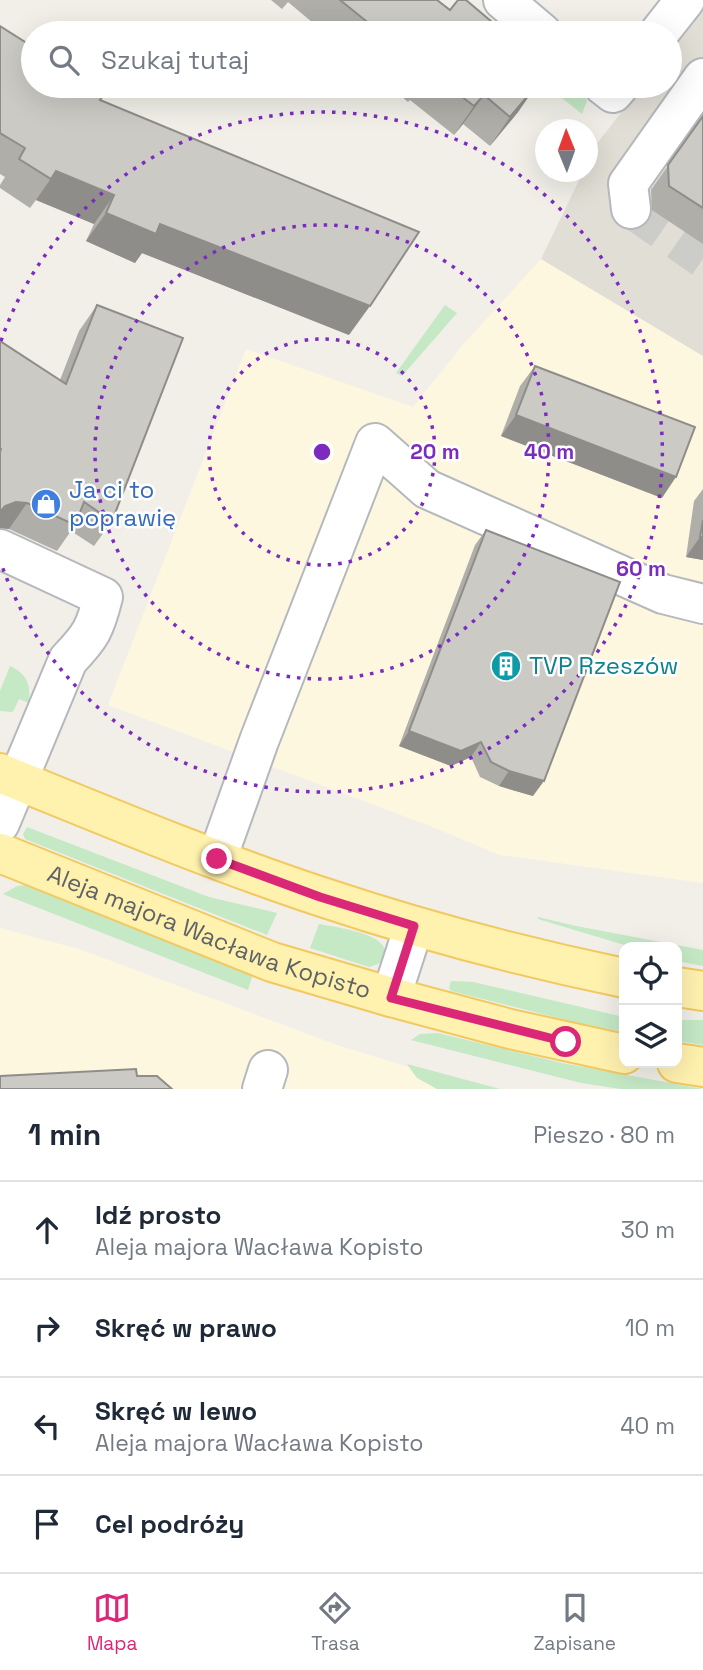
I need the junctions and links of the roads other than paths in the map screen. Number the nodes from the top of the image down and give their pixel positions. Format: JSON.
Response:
{"nodes":[{"id":1,"x":503,"y":0,"type":"edge"},
{"id":2,"x":685,"y":0,"type":"edge"},
{"id":3,"x":528,"y":21,"type":"edge"},
{"id":4,"x":668,"y":21,"type":"edge"},
{"id":5,"x":703,"y":78,"type":"edge"},
{"id":6,"x":631,"y":209,"type":"dead end"},
{"id":7,"x":0,"y":548,"type":"edge"},
{"id":8,"x":703,"y":604,"type":"edge"},
{"id":9,"x":9,"y":776,"type":"edge"},
{"id":10,"x":0,"y":823,"type":"edge"},
{"id":11,"x":0,"y":853,"type":"edge"},
{"id":12,"x":217,"y":859,"type":"junction"},
{"id":13,"x":414,"y":926,"type":"junction"},
{"id":14,"x":619,"y":977,"type":"edge"},
{"id":15,"x":682,"y":988,"type":"edge"},
{"id":16,"x":703,"y":991,"type":"edge"},
{"id":17,"x":391,"y":998,"type":"junction"},
{"id":18,"x":619,"y":1053,"type":"edge"},
{"id":19,"x":682,"y":1063,"type":"edge"},
{"id":20,"x":703,"y":1067,"type":"edge"}],
"edges":[{"from":1,"to":3,"type":"street"},
{"from":2,"to":4,"type":"street"},
{"from":5,"to":6,"type":"street"},
{"from":7,"to":9,"type":"street"},
{"from":8,"to":12,"type":"street"},
{"from":9,"to":10,"type":"street"},
{"from":9,"to":12,"type":"main road"},
{"from":11,"to":17,"type":"main road","name":"Aleja majora Wacława Kopisto"},
{"from":12,"to":13,"type":"main road"},
{"from":13,"to":14,"type":"main road"},
{"from":13,"to":17,"type":"street"},
{"from":15,"to":16,"type":"main road"},
{"from":17,"to":18,"type":"main road","name":"Aleja majora Wacława Kopisto"},
{"from":19,"to":20,"type":"main road"}]}
